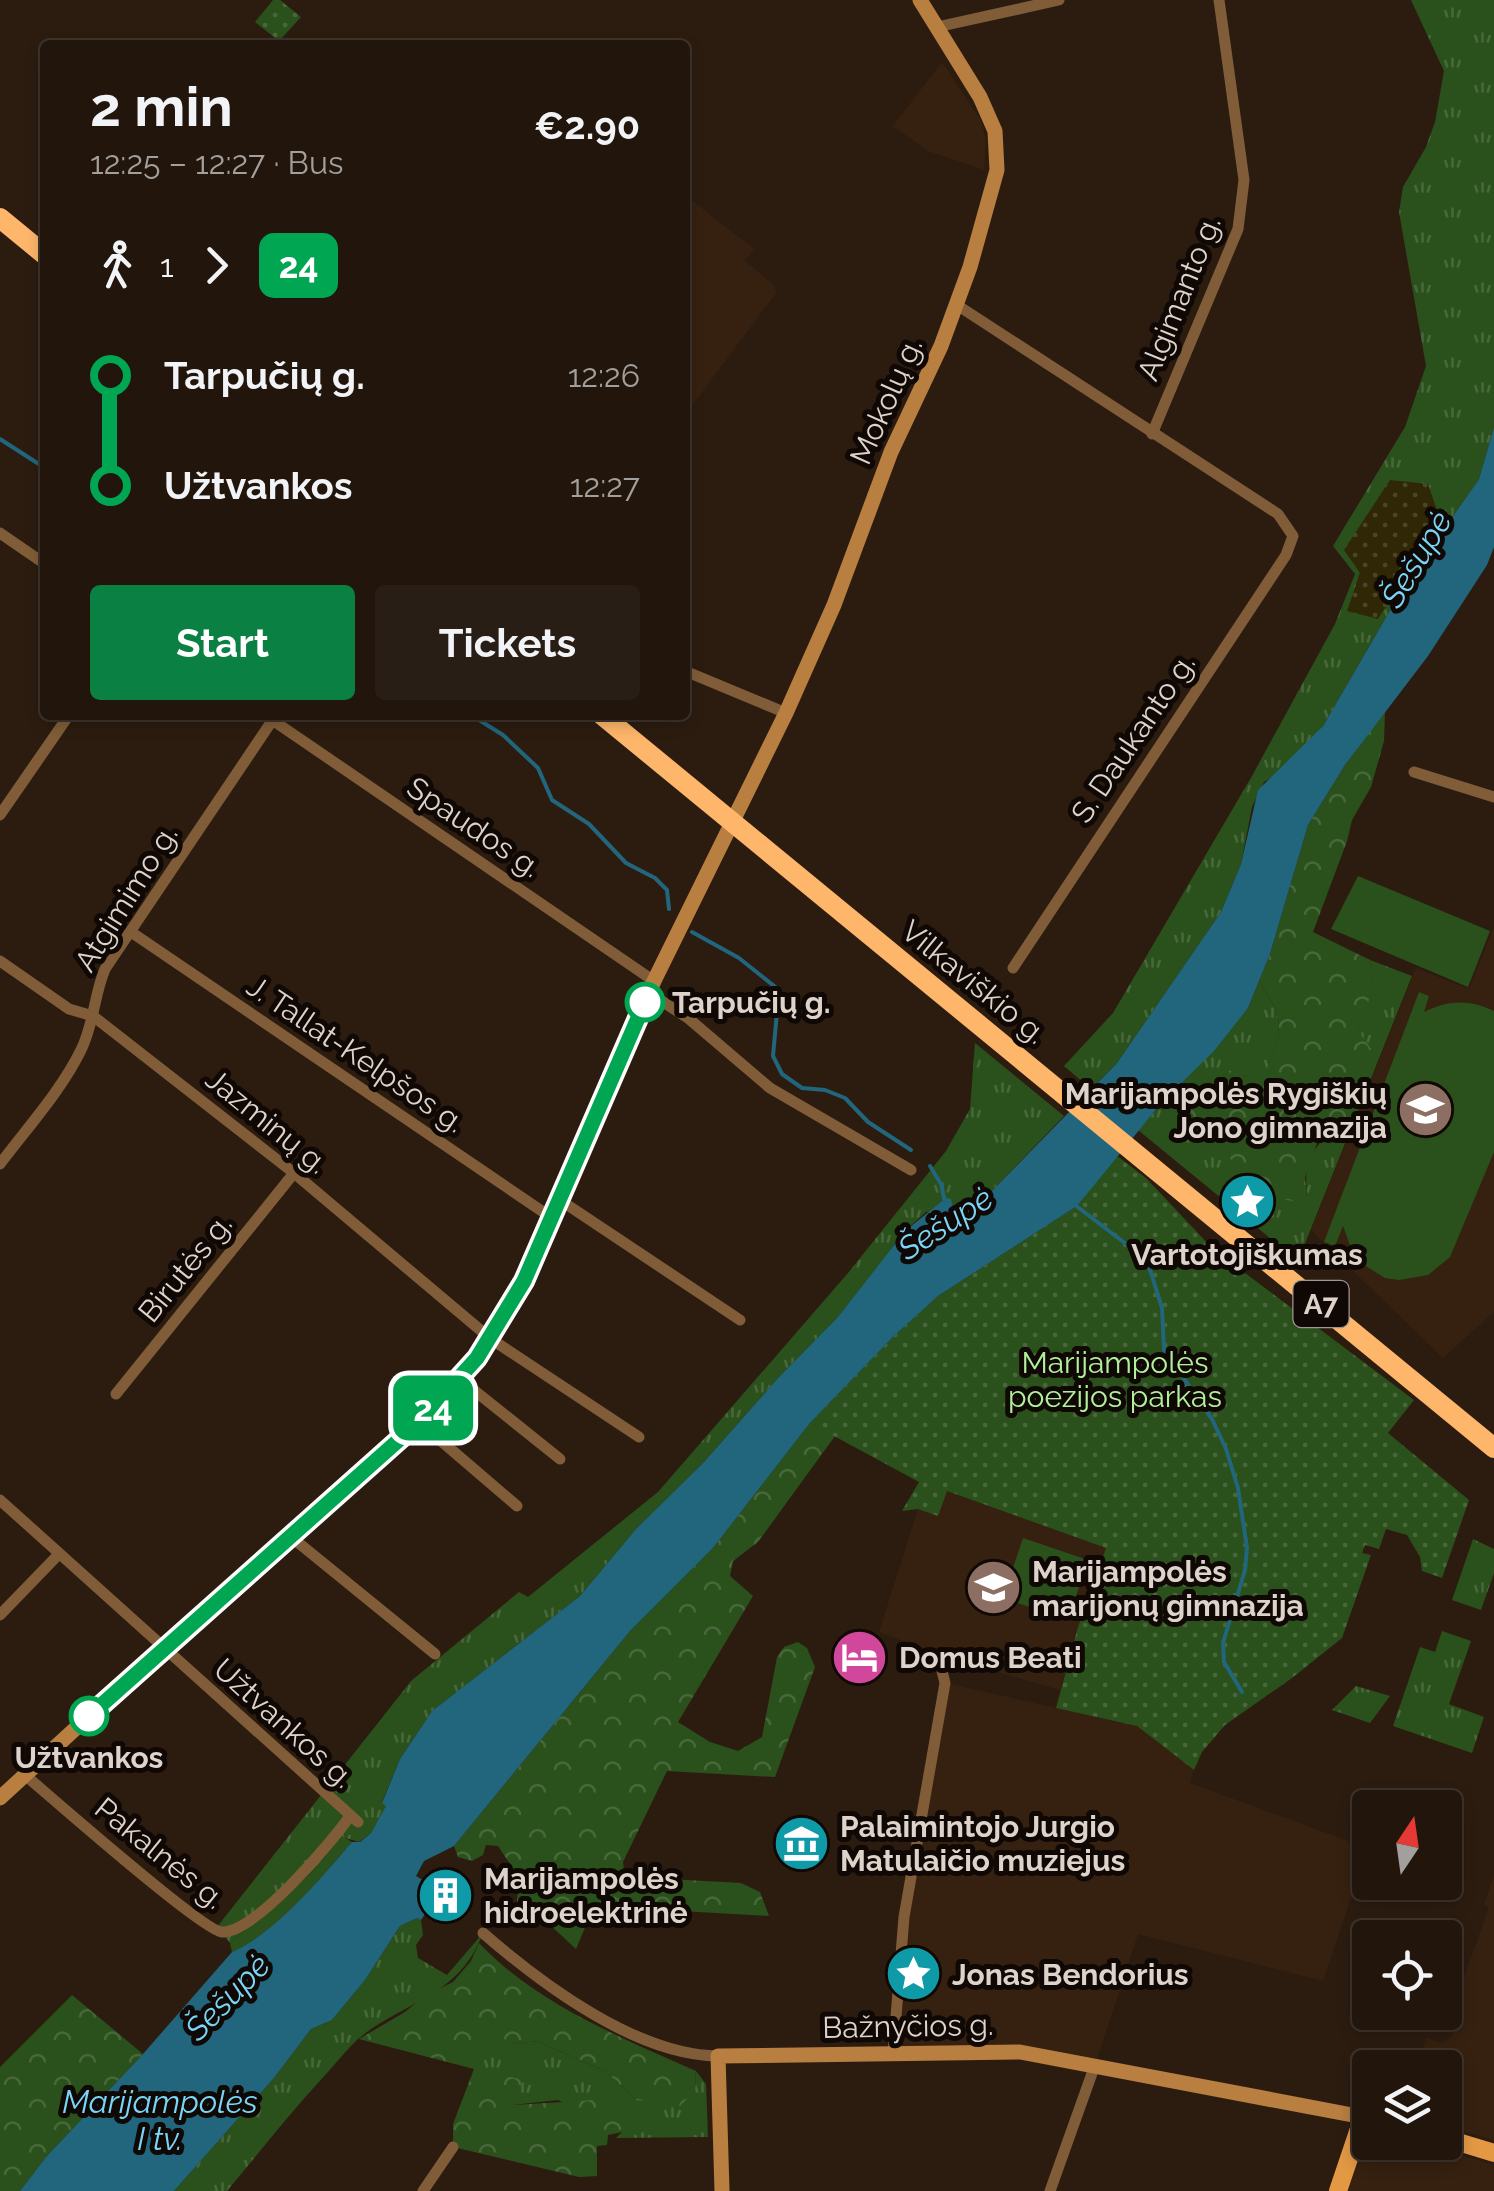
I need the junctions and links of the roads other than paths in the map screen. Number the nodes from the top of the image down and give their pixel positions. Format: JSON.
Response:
{"nodes":[{"id":1,"x":920,"y":0,"type":"edge"},
{"id":2,"x":1059,"y":0,"type":"edge"},
{"id":3,"x":1219,"y":0,"type":"edge"},
{"id":4,"x":937,"y":27,"type":"junction"},
{"id":5,"x":0,"y":218,"type":"edge"},
{"id":6,"x":40,"y":251,"type":"edge"},
{"id":7,"x":956,"y":305,"type":"junction"},
{"id":8,"x":1152,"y":434,"type":"junction"},
{"id":9,"x":0,"y":534,"type":"edge"},
{"id":10,"x":40,"y":561,"type":"edge"},
{"id":11,"x":690,"y":673,"type":"edge"},
{"id":12,"x":786,"y":713,"type":"junction"},
{"id":13,"x":65,"y":720,"type":"edge"},
{"id":14,"x":269,"y":720,"type":"edge"},
{"id":15,"x":275,"y":720,"type":"edge"},
{"id":16,"x":608,"y":720,"type":"edge"},
{"id":17,"x":1414,"y":772,"type":"dead end"},
{"id":18,"x":1494,"y":797,"type":"edge"},
{"id":19,"x":0,"y":815,"type":"edge"},
{"id":20,"x":732,"y":822,"type":"junction"},
{"id":21,"x":131,"y":932,"type":"junction"},
{"id":22,"x":0,"y":961,"type":"edge"},
{"id":23,"x":1013,"y":968,"type":"dead end"},
{"id":24,"x":652,"y":987,"type":"junction"},
{"id":25,"x":93,"y":1016,"type":"junction"},
{"id":26,"x":0,"y":1164,"type":"edge"},
{"id":27,"x":911,"y":1170,"type":"dead end"},
{"id":28,"x":294,"y":1173,"type":"junction"},
{"id":29,"x":560,"y":1200,"type":"junction"},
{"id":30,"x":552,"y":1218,"type":"junction"},
{"id":31,"x":740,"y":1320,"type":"dead end"},
{"id":32,"x":491,"y":1338,"type":"junction"},
{"id":33,"x":460,"y":1379,"type":"junction"},
{"id":34,"x":116,"y":1394,"type":"dead end"},
{"id":35,"x":419,"y":1422,"type":"junction"},
{"id":36,"x":639,"y":1437,"type":"dead end"},
{"id":37,"x":1494,"y":1448,"type":"edge"},
{"id":38,"x":560,"y":1459,"type":"dead end"},
{"id":39,"x":0,"y":1500,"type":"edge"},
{"id":40,"x":517,"y":1506,"type":"dead end"},
{"id":41,"x":290,"y":1536,"type":"junction"},
{"id":42,"x":59,"y":1554,"type":"junction"},
{"id":43,"x":0,"y":1616,"type":"edge"},
{"id":44,"x":163,"y":1648,"type":"junction"},
{"id":45,"x":435,"y":1654,"type":"dead end"},
{"id":46,"x":941,"y":1667,"type":"dead end"},
{"id":47,"x":25,"y":1775,"type":"junction"},
{"id":48,"x":0,"y":1798,"type":"edge"},
{"id":49,"x":354,"y":1819,"type":"joint"},
{"id":50,"x":483,"y":1933,"type":"dead end"},
{"id":51,"x":893,"y":2054,"type":"junction"},
{"id":52,"x":718,"y":2056,"type":"junction"},
{"id":53,"x":1095,"y":2065,"type":"junction"},
{"id":54,"x":1352,"y":2115,"type":"edge"},
{"id":55,"x":1462,"y":2143,"type":"edge"},
{"id":56,"x":453,"y":2147,"type":"dead end"},
{"id":57,"x":1494,"y":2153,"type":"edge"},
{"id":58,"x":1352,"y":2154,"type":"edge"},
{"id":59,"x":423,"y":2191,"type":"edge"},
{"id":60,"x":722,"y":2191,"type":"edge"},
{"id":61,"x":1050,"y":2191,"type":"edge"},
{"id":62,"x":1338,"y":2191,"type":"edge"}],
"edges":[{"from":1,"to":4,"type":"main road","name":"Mokolų g."},
{"from":2,"to":4,"type":"street"},
{"from":3,"to":8,"type":"street","name":"Algimanto g."},
{"from":4,"to":7,"type":"main road","name":"Mokolų g."},
{"from":5,"to":6,"type":"highway"},
{"from":7,"to":8,"type":"street"},
{"from":7,"to":12,"type":"main road","name":"Mokolų g."},
{"from":8,"to":23,"type":"street","name":"S. Daukanto g."},
{"from":9,"to":10,"type":"street"},
{"from":11,"to":12,"type":"street"},
{"from":12,"to":20,"type":"main road","name":"Mokolų g."},
{"from":13,"to":19,"type":"street"},
{"from":14,"to":21,"type":"street","name":"Atgimimo g."},
{"from":15,"to":24,"type":"street","name":"Spaudos g."},
{"from":16,"to":20,"type":"highway","name":"Vilkaviškio g.","number":"A7"},
{"from":17,"to":18,"type":"street"},
{"from":20,"to":24,"type":"main road"},
{"from":20,"to":37,"type":"highway","name":"Vilkaviškio g.","number":"A7"},
{"from":21,"to":25,"type":"street","name":"Atgimimo g."},
{"from":21,"to":30,"type":"street","name":"J. Tallat-Kelpšos g."},
{"from":22,"to":25,"type":"street","name":"Jazminų g."},
{"from":24,"to":27,"type":"street","name":"Spaudos g."},
{"from":24,"to":29,"type":"main road"},
{"from":25,"to":26,"type":"street","name":"Atgimimo g."},
{"from":25,"to":28,"type":"street","name":"Jazminų g."},
{"from":28,"to":32,"type":"street","name":"Jazminų g."},
{"from":28,"to":34,"type":"street","name":"Birutės g."},
{"from":29,"to":30,"type":"main road"},
{"from":29,"to":31,"type":"street"},
{"from":30,"to":32,"type":"main road"},
{"from":32,"to":33,"type":"main road"},
{"from":32,"to":36,"type":"street","name":"Jazminų g."},
{"from":33,"to":35,"type":"main road"},
{"from":33,"to":38,"type":"street"},
{"from":35,"to":40,"type":"street"},
{"from":35,"to":41,"type":"main road"},
{"from":39,"to":42,"type":"street","name":"Užtvankos g."},
{"from":41,"to":44,"type":"main road"},
{"from":41,"to":45,"type":"street"},
{"from":42,"to":43,"type":"street"},
{"from":42,"to":44,"type":"street","name":"Užtvankos g."},
{"from":44,"to":47,"type":"main road"},
{"from":44,"to":49,"type":"street","name":"Užtvankos g."},
{"from":46,"to":51,"type":"street"},
{"from":47,"to":48,"type":"main road"},
{"from":47,"to":49,"type":"street","name":"Pakalnės g."},
{"from":50,"to":52,"type":"street","name":"Bažnyčios g."},
{"from":51,"to":52,"type":"main road","name":"Bažnyčios g."},
{"from":51,"to":53,"type":"main road","name":"Bažnyčios g."},
{"from":52,"to":60,"type":"main road"},
{"from":53,"to":54,"type":"main road","name":"Bažnyčios g."},
{"from":53,"to":61,"type":"street"},
{"from":55,"to":57,"type":"main road"},
{"from":56,"to":59,"type":"street"},
{"from":58,"to":62,"type":"main road"}]}
